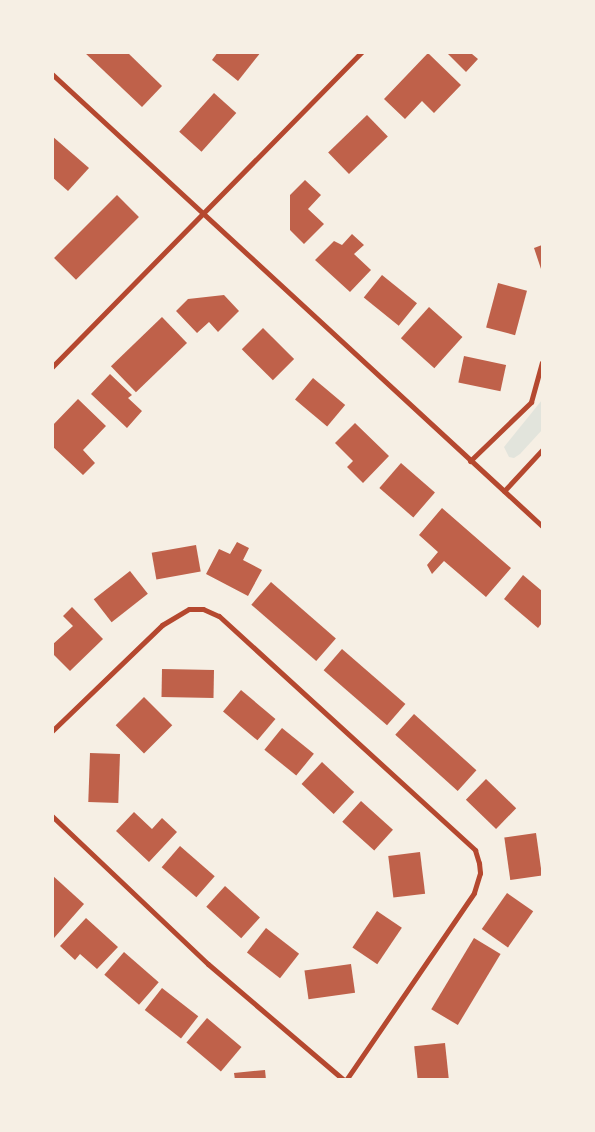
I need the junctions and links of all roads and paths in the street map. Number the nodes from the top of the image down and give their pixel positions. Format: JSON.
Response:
{"nodes":[{"id":1,"x":362,"y":52,"type":"edge"},
{"id":2,"x":52,"y":74,"type":"edge"},
{"id":3,"x":205,"y":213,"type":"junction"},
{"id":4,"x":542,"y":362,"type":"edge"},
{"id":5,"x":52,"y":367,"type":"edge"},
{"id":6,"x":542,"y":450,"type":"edge"},
{"id":7,"x":470,"y":461,"type":"junction"},
{"id":8,"x":504,"y":491,"type":"junction"},
{"id":9,"x":542,"y":526,"type":"edge"},
{"id":10,"x":52,"y":731,"type":"edge"},
{"id":11,"x":52,"y":816,"type":"edge"},
{"id":12,"x":345,"y":1080,"type":"edge"}],
"edges":[{"from":1,"to":3,"type":"street"},
{"from":2,"to":3,"type":"street"},
{"from":3,"to":5,"type":"street"},
{"from":3,"to":7,"type":"street"},
{"from":4,"to":7,"type":"street"},
{"from":6,"to":8,"type":"street"},
{"from":7,"to":8,"type":"street"},
{"from":8,"to":9,"type":"street"},
{"from":10,"to":12,"type":"street"},
{"from":11,"to":12,"type":"street"}]}
